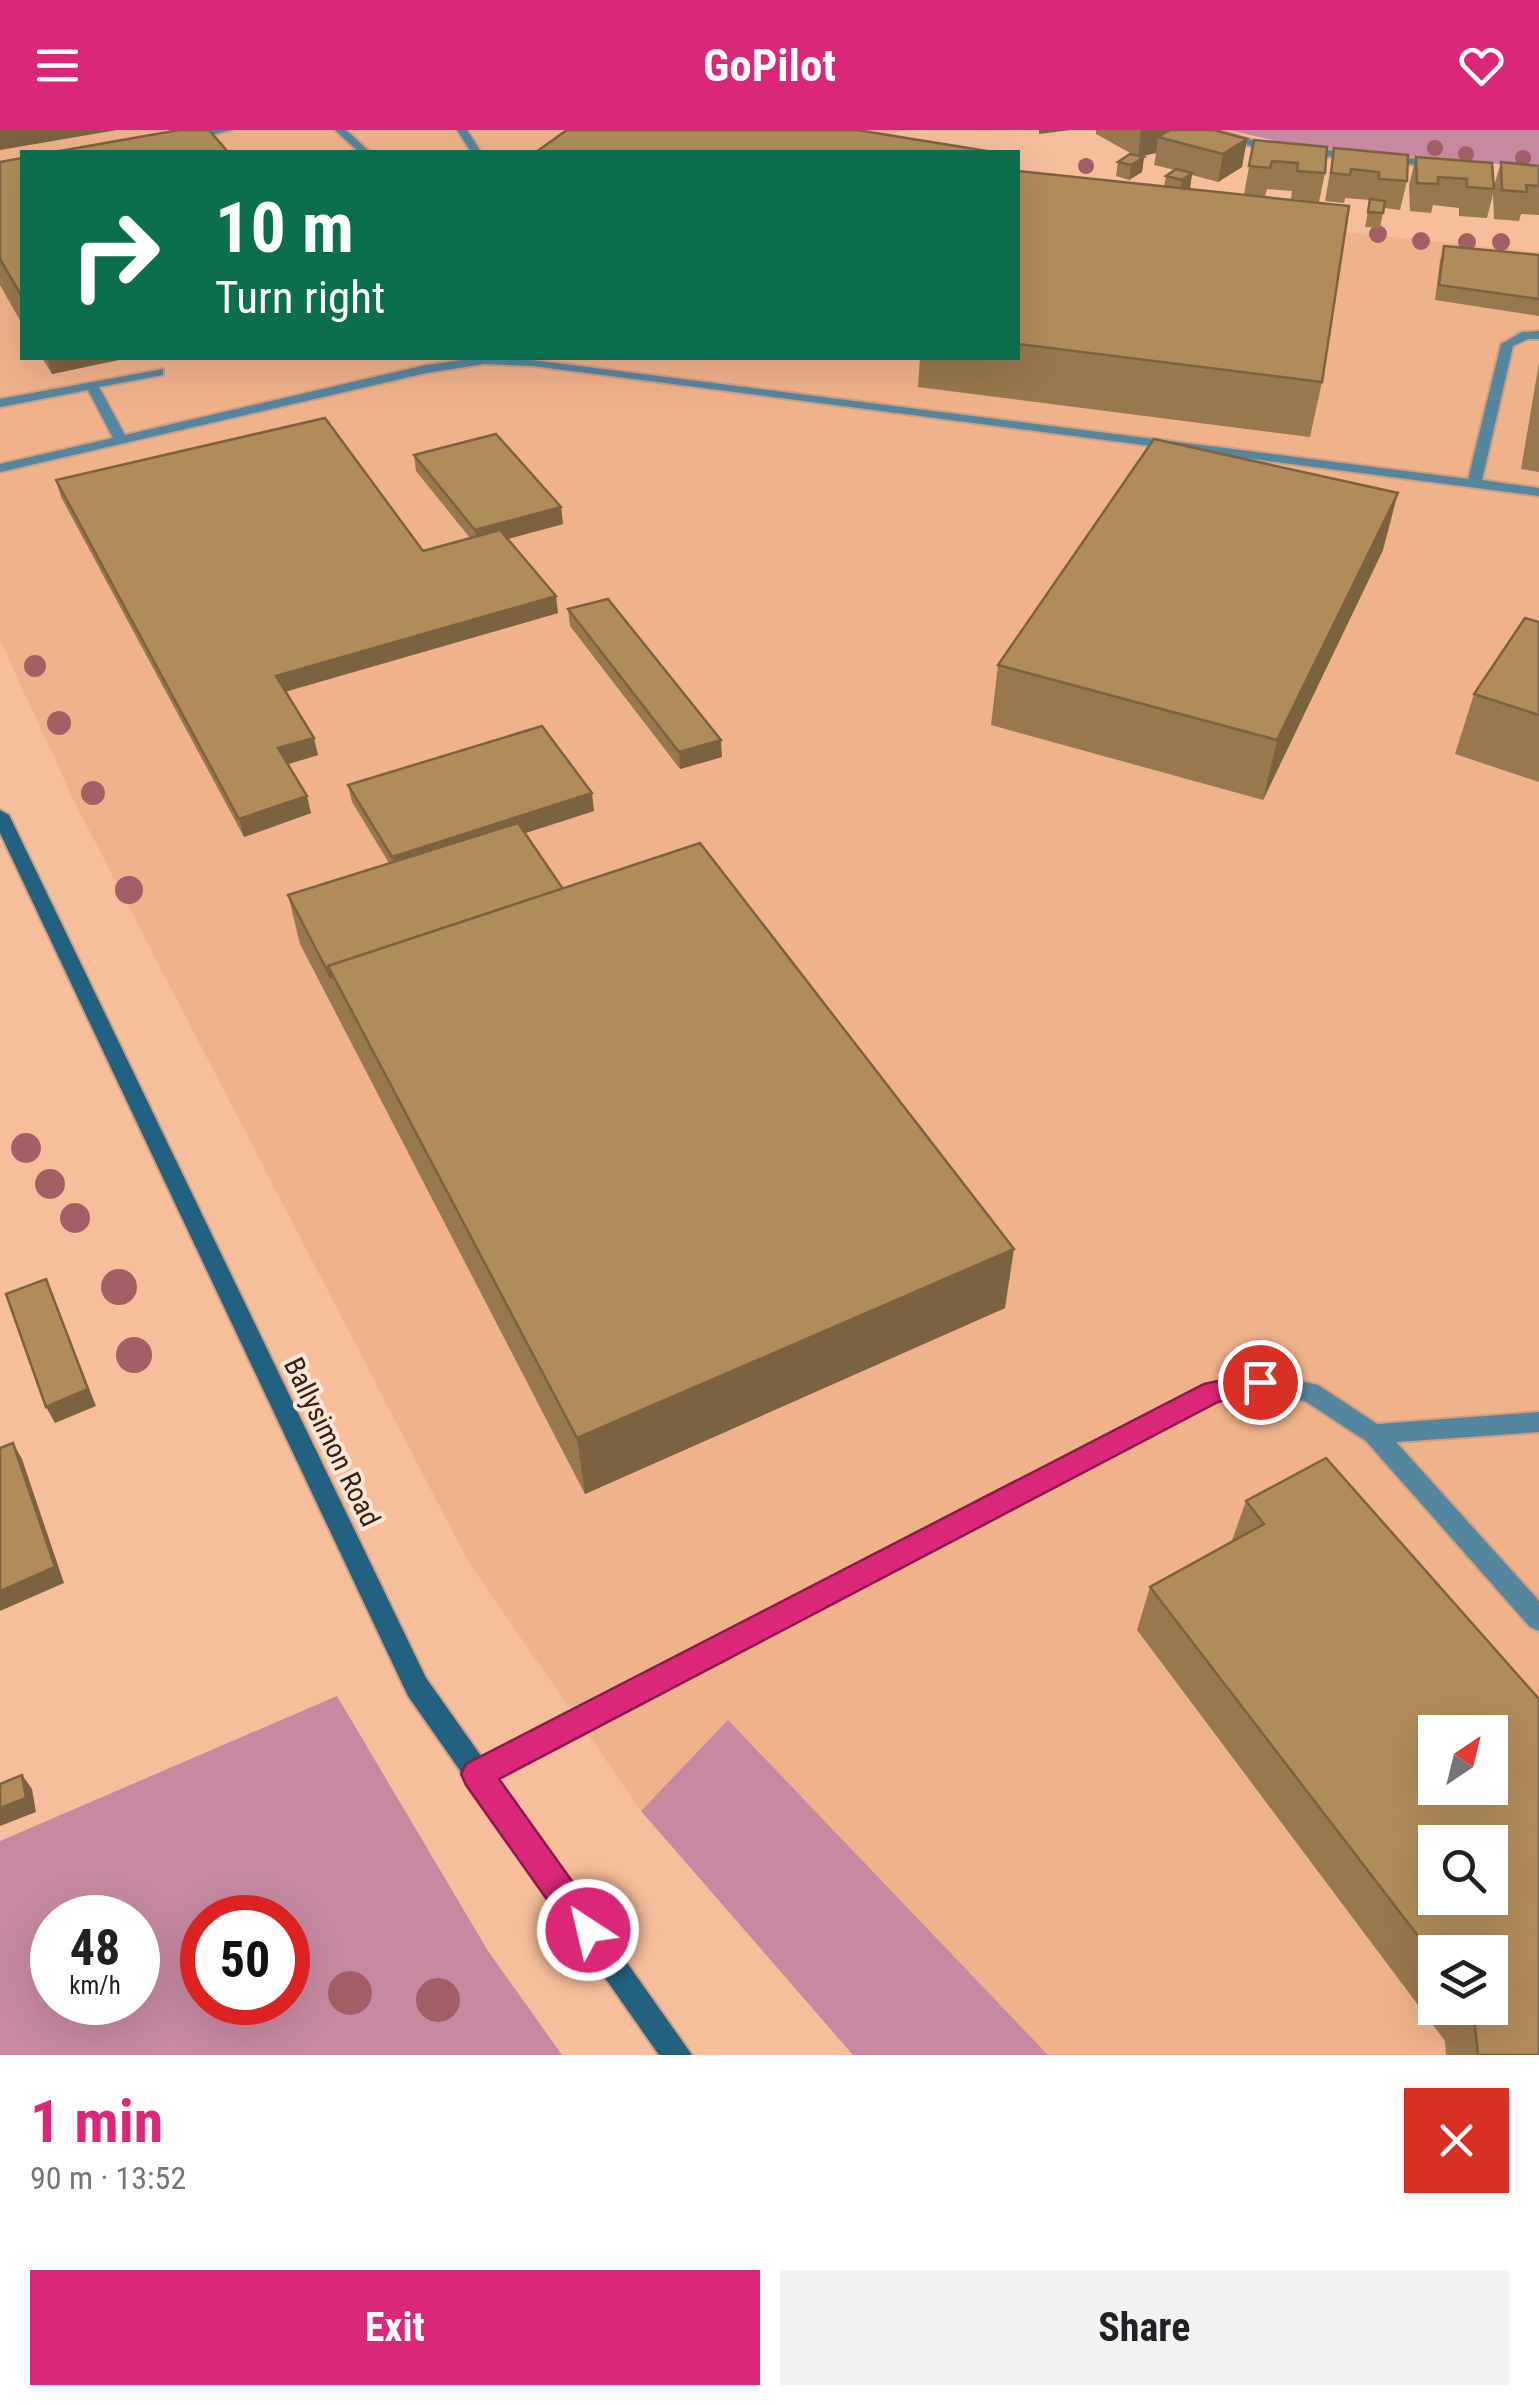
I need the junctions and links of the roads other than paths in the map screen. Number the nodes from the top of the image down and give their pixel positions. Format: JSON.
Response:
{"nodes":[{"id":1,"x":227,"y":130,"type":"edge"},
{"id":2,"x":340,"y":130,"type":"edge"},
{"id":3,"x":1208,"y":130,"type":"edge"},
{"id":4,"x":174,"y":140,"type":"edge"},
{"id":5,"x":362,"y":150,"type":"edge"},
{"id":6,"x":1454,"y":166,"type":"edge"},
{"id":7,"x":1539,"y":335,"type":"edge"},
{"id":8,"x":480,"y":360,"type":"edge"},
{"id":9,"x":501,"y":360,"type":"edge"},
{"id":10,"x":158,"y":372,"type":"dead end"},
{"id":11,"x":92,"y":386,"type":"junction"},
{"id":12,"x":0,"y":403,"type":"edge"},
{"id":13,"x":122,"y":442,"type":"junction"},
{"id":14,"x":0,"y":468,"type":"edge"},
{"id":15,"x":1474,"y":483,"type":"junction"},
{"id":16,"x":1539,"y":492,"type":"edge"},
{"id":17,"x":0,"y":816,"type":"edge"},
{"id":18,"x":1539,"y":1422,"type":"edge"},
{"id":19,"x":1374,"y":1434,"type":"junction"},
{"id":20,"x":1539,"y":1619,"type":"edge"},
{"id":21,"x":477,"y":1774,"type":"junction"},
{"id":22,"x":677,"y":2055,"type":"edge"}],
"edges":[{"from":1,"to":4,"type":"street"},
{"from":2,"to":5,"type":"street"},
{"from":3,"to":6,"type":"street"},
{"from":7,"to":15,"type":"street"},
{"from":8,"to":13,"type":"street"},
{"from":9,"to":15,"type":"street"},
{"from":10,"to":11,"type":"street"},
{"from":11,"to":12,"type":"street"},
{"from":11,"to":13,"type":"street"},
{"from":13,"to":14,"type":"street"},
{"from":15,"to":16,"type":"street"},
{"from":17,"to":21,"type":"main road","name":"Ballysimon Road"},
{"from":18,"to":19,"type":"street"},
{"from":19,"to":20,"type":"street"},
{"from":19,"to":21,"type":"street"},
{"from":21,"to":22,"type":"main road","name":"Ballysimon Road"}]}
